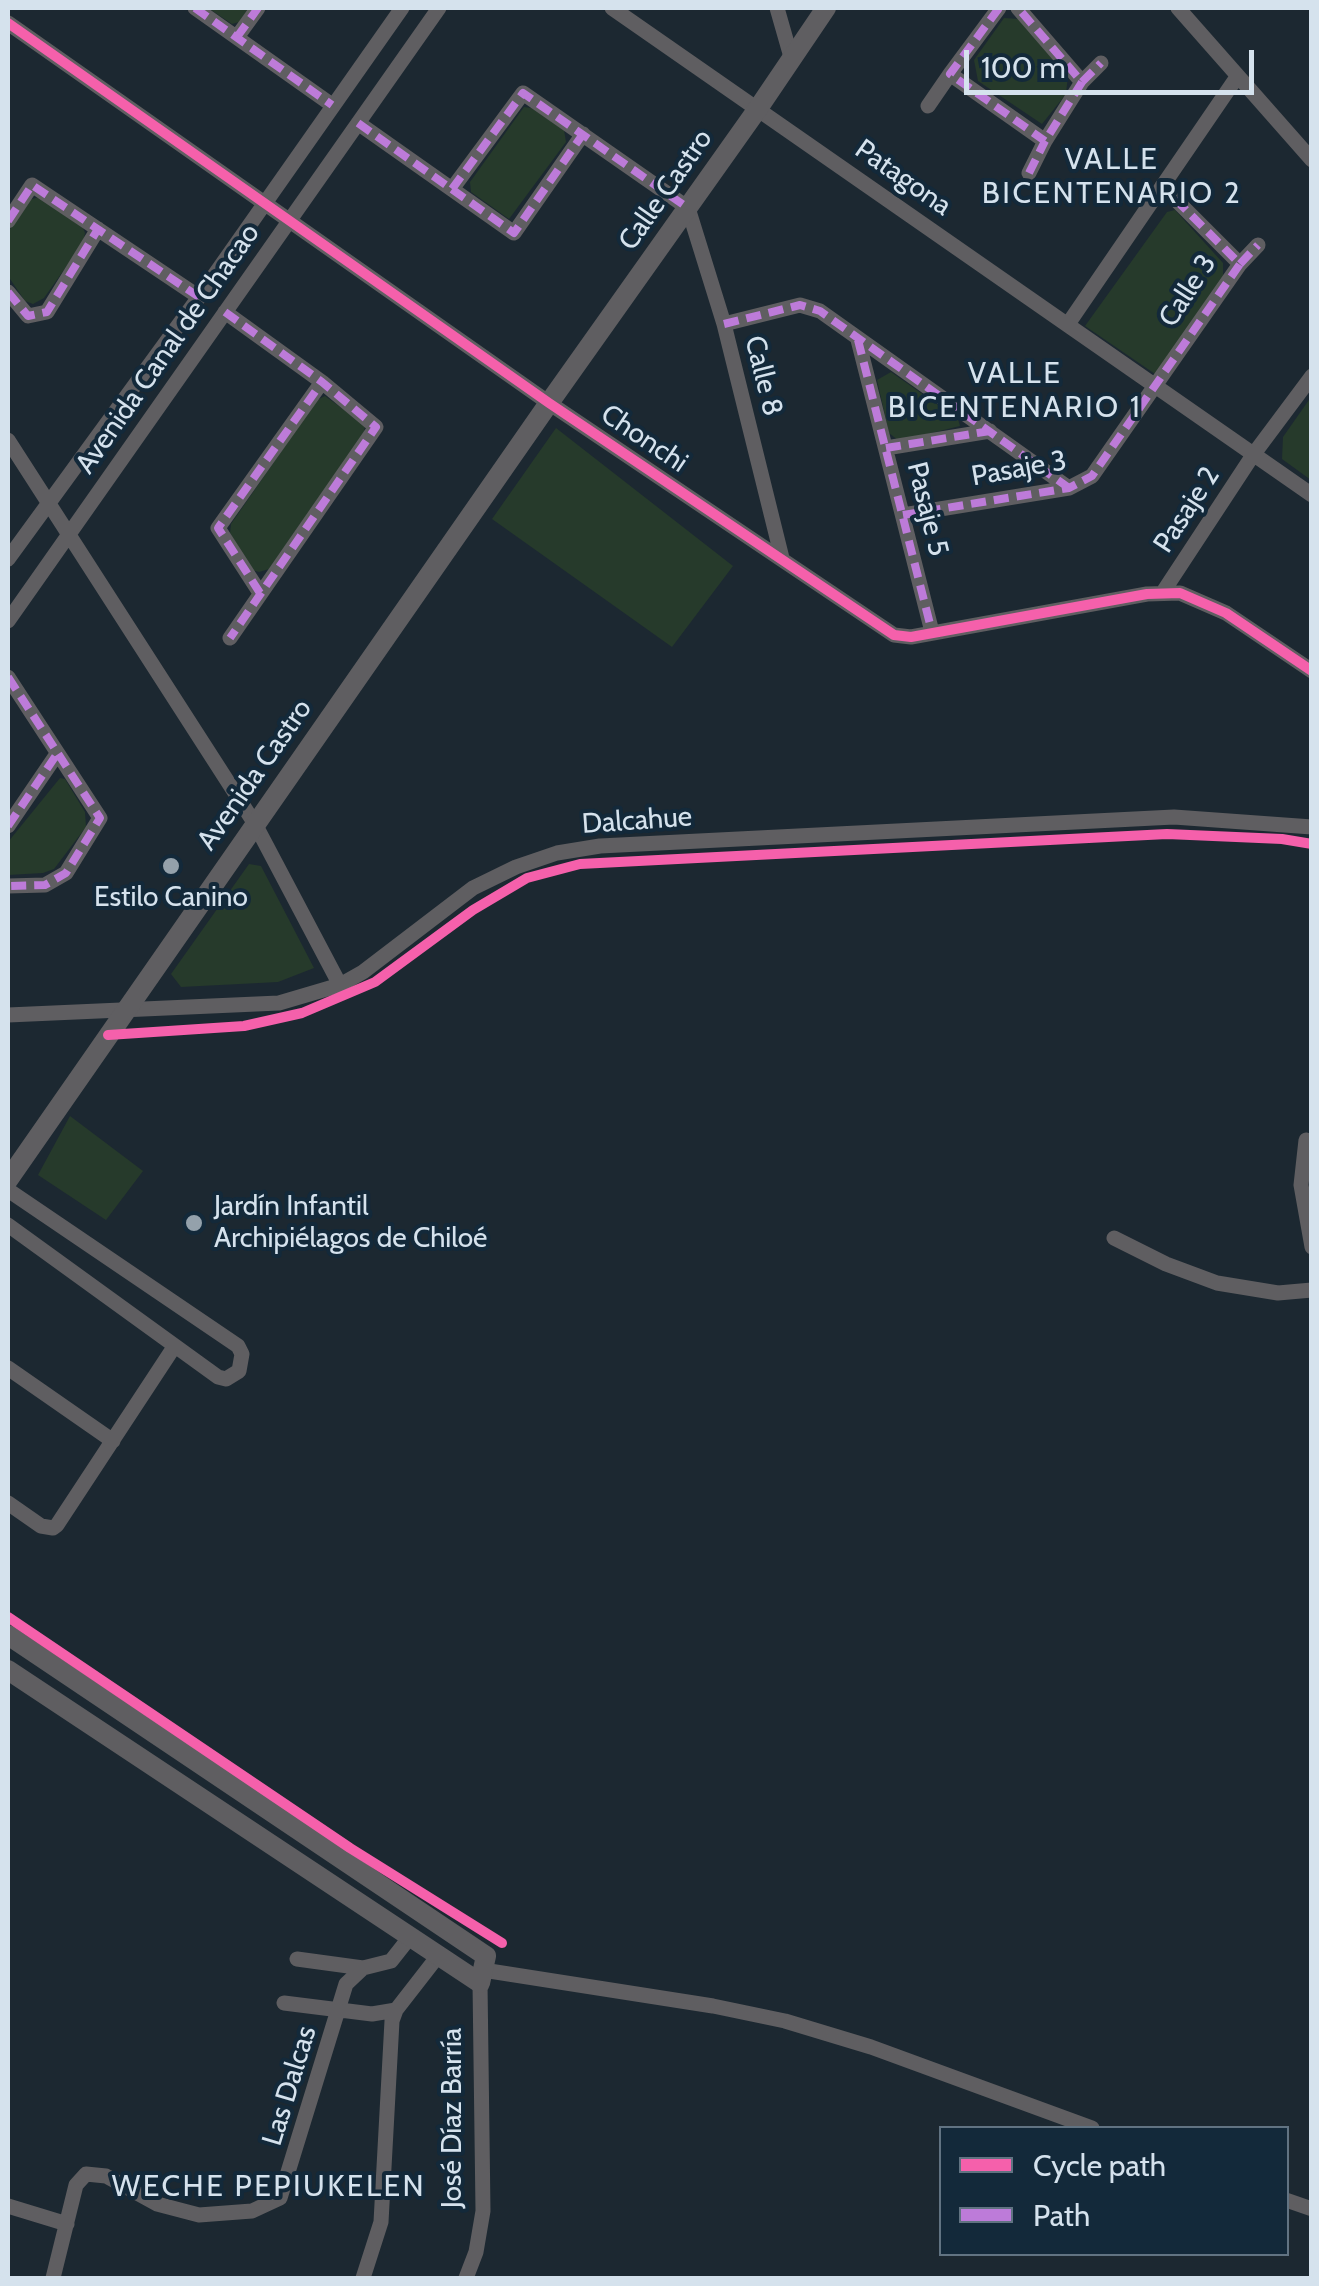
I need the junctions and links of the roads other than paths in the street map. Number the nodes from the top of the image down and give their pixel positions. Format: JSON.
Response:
{"nodes":[{"id":1,"x":195,"y":8,"type":"edge"},
{"id":2,"x":258,"y":8,"type":"edge"},
{"id":3,"x":402,"y":8,"type":"edge"},
{"id":4,"x":439,"y":8,"type":"edge"},
{"id":5,"x":612,"y":8,"type":"edge"},
{"id":6,"x":777,"y":8,"type":"edge"},
{"id":7,"x":826,"y":8,"type":"edge"},
{"id":8,"x":998,"y":8,"type":"edge"},
{"id":9,"x":1018,"y":8,"type":"edge"},
{"id":10,"x":1178,"y":8,"type":"edge"},
{"id":11,"x":8,"y":23,"type":"edge"},
{"id":12,"x":238,"y":38,"type":"junction"},
{"id":13,"x":791,"y":57,"type":"junction"},
{"id":14,"x":1101,"y":63,"type":"dead end"},
{"id":15,"x":950,"y":74,"type":"junction"},
{"id":16,"x":1236,"y":76,"type":"junction"},
{"id":17,"x":1082,"y":82,"type":"junction"},
{"id":18,"x":332,"y":105,"type":"junction"},
{"id":19,"x":928,"y":106,"type":"dead end"},
{"id":20,"x":759,"y":107,"type":"junction"},
{"id":21,"x":358,"y":124,"type":"junction"},
{"id":22,"x":583,"y":134,"type":"junction"},
{"id":23,"x":1045,"y":141,"type":"junction"},
{"id":24,"x":1312,"y":160,"type":"edge"},
{"id":25,"x":1028,"y":173,"type":"dead end"},
{"id":26,"x":1162,"y":186,"type":"junction"},
{"id":27,"x":452,"y":189,"type":"junction"},
{"id":28,"x":264,"y":204,"type":"junction"},
{"id":29,"x":688,"y":208,"type":"junction"},
{"id":30,"x":289,"y":220,"type":"junction"},
{"id":31,"x":8,"y":221,"type":"edge"},
{"id":32,"x":98,"y":229,"type":"junction"},
{"id":33,"x":1258,"y":244,"type":"dead end"},
{"id":34,"x":1240,"y":264,"type":"junction"},
{"id":35,"x":8,"y":292,"type":"edge"},
{"id":36,"x":199,"y":297,"type":"junction"},
{"id":37,"x":225,"y":312,"type":"junction"},
{"id":38,"x":724,"y":324,"type":"junction"},
{"id":39,"x":1068,"y":324,"type":"junction"},
{"id":40,"x":858,"y":340,"type":"junction"},
{"id":41,"x":1312,"y":376,"type":"edge"},
{"id":42,"x":322,"y":382,"type":"junction"},
{"id":43,"x":1155,"y":386,"type":"junction"},
{"id":44,"x":548,"y":403,"type":"junction"},
{"id":45,"x":990,"y":430,"type":"junction"},
{"id":46,"x":8,"y":440,"type":"edge"},
{"id":47,"x":886,"y":448,"type":"junction"},
{"id":48,"x":1253,"y":455,"type":"junction"},
{"id":49,"x":1069,"y":488,"type":"junction"},
{"id":50,"x":1312,"y":495,"type":"edge"},
{"id":51,"x":46,"y":501,"type":"junction"},
{"id":52,"x":902,"y":515,"type":"junction"},
{"id":53,"x":67,"y":536,"type":"junction"},
{"id":54,"x":782,"y":558,"type":"junction"},
{"id":55,"x":8,"y":559,"type":"edge"},
{"id":56,"x":1163,"y":592,"type":"junction"},
{"id":57,"x":260,"y":593,"type":"junction"},
{"id":58,"x":8,"y":621,"type":"edge"},
{"id":59,"x":932,"y":632,"type":"junction"},
{"id":60,"x":230,"y":638,"type":"dead end"},
{"id":61,"x":1312,"y":671,"type":"edge"},
{"id":62,"x":8,"y":677,"type":"edge"},
{"id":63,"x":58,"y":754,"type":"junction"},
{"id":64,"x":255,"y":824,"type":"junction"},
{"id":65,"x":8,"y":826,"type":"edge"},
{"id":66,"x":1312,"y":827,"type":"edge"},
{"id":67,"x":8,"y":886,"type":"edge"},
{"id":68,"x":340,"y":985,"type":"junction"},
{"id":69,"x":126,"y":1010,"type":"junction"},
{"id":70,"x":8,"y":1015,"type":"edge"},
{"id":71,"x":1306,"y":1140,"type":"dead end"},
{"id":72,"x":8,"y":1180,"type":"edge"},
{"id":73,"x":8,"y":1190,"type":"edge"},
{"id":74,"x":8,"y":1225,"type":"edge"},
{"id":75,"x":1114,"y":1238,"type":"dead end"},
{"id":76,"x":1312,"y":1247,"type":"edge"},
{"id":77,"x":1312,"y":1290,"type":"edge"},
{"id":78,"x":174,"y":1347,"type":"junction"},
{"id":79,"x":8,"y":1368,"type":"edge"},
{"id":80,"x":113,"y":1441,"type":"junction"},
{"id":81,"x":8,"y":1503,"type":"edge"},
{"id":82,"x":8,"y":1635,"type":"edge"},
{"id":83,"x":8,"y":1670,"type":"edge"},
{"id":84,"x":410,"y":1937,"type":"junction"},
{"id":85,"x":438,"y":1956,"type":"junction"},
{"id":86,"x":297,"y":1959,"type":"dead end"},
{"id":87,"x":363,"y":1968,"type":"junction"},
{"id":88,"x":483,"y":1970,"type":"junction"},
{"id":89,"x":284,"y":2002,"type":"dead end"},
{"id":90,"x":338,"y":2011,"type":"junction"},
{"id":91,"x":394,"y":2016,"type":"junction"},
{"id":92,"x":1087,"y":2126,"type":"edge"},
{"id":93,"x":8,"y":2206,"type":"edge"},
{"id":94,"x":67,"y":2224,"type":"junction"},
{"id":95,"x":53,"y":2278,"type":"edge"},
{"id":96,"x":363,"y":2278,"type":"edge"},
{"id":97,"x":466,"y":2278,"type":"edge"}],
"edges":[{"from":1,"to":12,"type":"street"},
{"from":2,"to":12,"type":"street"},
{"from":3,"to":18,"type":"street","name":"Avenida Canal de Chacao"},
{"from":4,"to":21,"type":"street","name":"Avenida Canal de Chacao"},
{"from":5,"to":20,"type":"street","name":"Patagona"},
{"from":6,"to":13,"type":"street"},
{"from":7,"to":13,"type":"street","name":"Calle Castro"},
{"from":8,"to":15,"type":"street"},
{"from":9,"to":17,"type":"street"},
{"from":10,"to":16,"type":"street"},
{"from":11,"to":28,"type":"street","name":"Chonchi"},
{"from":12,"to":18,"type":"street"},
{"from":13,"to":20,"type":"street","name":"Calle Castro"},
{"from":14,"to":17,"type":"street"},
{"from":15,"to":19,"type":"street"},
{"from":15,"to":23,"type":"street"},
{"from":16,"to":24,"type":"street"},
{"from":16,"to":26,"type":"street"},
{"from":17,"to":23,"type":"street"},
{"from":18,"to":28,"type":"street","name":"Avenida Canal de Chacao"},
{"from":20,"to":29,"type":"street","name":"Calle Castro"},
{"from":20,"to":39,"type":"street","name":"Patagona"},
{"from":21,"to":27,"type":"street"},
{"from":21,"to":30,"type":"street","name":"Avenida Canal de Chacao"},
{"from":22,"to":27,"type":"street"},
{"from":22,"to":27,"type":"street"},
{"from":22,"to":29,"type":"street"},
{"from":23,"to":25,"type":"street"},
{"from":26,"to":34,"type":"street","name":"Calle 3"},
{"from":26,"to":39,"type":"street"},
{"from":28,"to":30,"type":"street","name":"Chonchi"},
{"from":28,"to":36,"type":"street","name":"Avenida Canal de Chacao"},
{"from":29,"to":38,"type":"street","name":"Calle 8"},
{"from":29,"to":44,"type":"street","name":"Calle Castro"},
{"from":30,"to":37,"type":"street","name":"Avenida Canal de Chacao"},
{"from":30,"to":44,"type":"street","name":"Chonchi"},
{"from":31,"to":32,"type":"street"},
{"from":32,"to":35,"type":"street"},
{"from":32,"to":36,"type":"street"},
{"from":33,"to":34,"type":"street"},
{"from":34,"to":43,"type":"street","name":"Calle 3"},
{"from":36,"to":51,"type":"street","name":"Avenida Canal de Chacao"},
{"from":37,"to":42,"type":"street"},
{"from":37,"to":53,"type":"street","name":"Avenida Canal de Chacao"},
{"from":38,"to":40,"type":"street"},
{"from":38,"to":54,"type":"street","name":"Calle 8"},
{"from":39,"to":43,"type":"street","name":"Patagona"},
{"from":40,"to":45,"type":"street"},
{"from":40,"to":47,"type":"street","name":"Pasaje 5"},
{"from":41,"to":48,"type":"street","name":"Pasaje 2"},
{"from":42,"to":57,"type":"street"},
{"from":42,"to":57,"type":"street"},
{"from":43,"to":48,"type":"street","name":"Patagona"},
{"from":43,"to":49,"type":"street","name":"Pasaje 3"},
{"from":44,"to":54,"type":"street","name":"Chonchi"},
{"from":44,"to":64,"type":"street","name":"Avenida Castro"},
{"from":45,"to":47,"type":"street"},
{"from":45,"to":49,"type":"street"},
{"from":46,"to":51,"type":"street"},
{"from":47,"to":52,"type":"street","name":"Pasaje 5"},
{"from":48,"to":50,"type":"street","name":"Patagona"},
{"from":48,"to":56,"type":"street","name":"Pasaje 2"},
{"from":49,"to":52,"type":"street","name":"Pasaje 3"},
{"from":51,"to":53,"type":"street"},
{"from":51,"to":55,"type":"street","name":"Avenida Canal de Chacao"},
{"from":52,"to":59,"type":"street","name":"Pasaje 5"},
{"from":53,"to":58,"type":"street","name":"Avenida Canal de Chacao"},
{"from":53,"to":64,"type":"street"},
{"from":54,"to":59,"type":"street","name":"Chonchi"},
{"from":56,"to":59,"type":"street","name":"Chonchi"},
{"from":56,"to":61,"type":"street","name":"Chonchi"},
{"from":57,"to":60,"type":"street"},
{"from":62,"to":63,"type":"street"},
{"from":63,"to":65,"type":"street"},
{"from":63,"to":67,"type":"street"},
{"from":64,"to":68,"type":"street"},
{"from":64,"to":69,"type":"street","name":"Avenida Castro"},
{"from":66,"to":68,"type":"street","name":"Dalcahue"},
{"from":68,"to":69,"type":"street","name":"Dalcahue"},
{"from":69,"to":70,"type":"street","name":"Dalcahue"},
{"from":69,"to":72,"type":"street","name":"Avenida Castro"},
{"from":71,"to":76,"type":"street"},
{"from":73,"to":78,"type":"street"},
{"from":74,"to":78,"type":"street"},
{"from":75,"to":77,"type":"street"},
{"from":78,"to":80,"type":"street"},
{"from":79,"to":80,"type":"street"},
{"from":80,"to":81,"type":"street"},
{"from":82,"to":88,"type":"street"},
{"from":83,"to":84,"type":"street"},
{"from":84,"to":85,"type":"street"},
{"from":84,"to":87,"type":"street"},
{"from":85,"to":88,"type":"street"},
{"from":85,"to":91,"type":"street"},
{"from":86,"to":87,"type":"street"},
{"from":87,"to":90,"type":"street"},
{"from":88,"to":92,"type":"street"},
{"from":88,"to":97,"type":"street","name":"José Díaz Barría"},
{"from":89,"to":90,"type":"street"},
{"from":90,"to":91,"type":"street"},
{"from":90,"to":94,"type":"street","name":"Las Dalcas"},
{"from":91,"to":96,"type":"street"},
{"from":93,"to":94,"type":"street"},
{"from":94,"to":95,"type":"street"}]}
